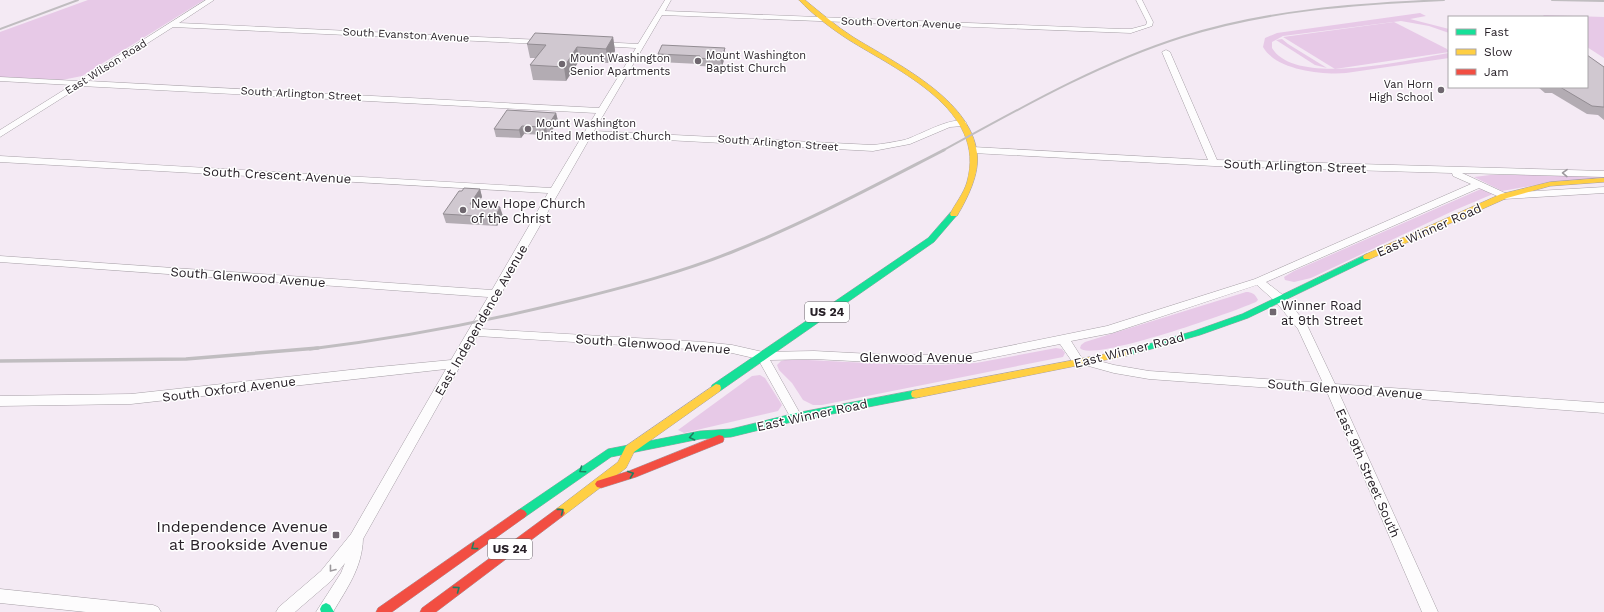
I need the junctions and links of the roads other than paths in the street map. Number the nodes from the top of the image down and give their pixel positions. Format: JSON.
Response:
{"nodes":[{"id":1,"x":211,"y":0,"type":"edge"},
{"id":2,"x":668,"y":0,"type":"edge"},
{"id":3,"x":802,"y":0,"type":"edge"},
{"id":4,"x":1139,"y":0,"type":"edge"},
{"id":5,"x":660,"y":13,"type":"junction"},
{"id":6,"x":826,"y":20,"type":"junction"},
{"id":7,"x":171,"y":25,"type":"junction"},
{"id":8,"x":550,"y":42,"type":"edge"},
{"id":9,"x":595,"y":44,"type":"edge"},
{"id":10,"x":641,"y":46,"type":"junction"},
{"id":11,"x":1166,"y":52,"type":"dead end"},
{"id":12,"x":0,"y":79,"type":"edge"},
{"id":13,"x":80,"y":83,"type":"junction"},
{"id":14,"x":602,"y":111,"type":"junction"},
{"id":15,"x":963,"y":123,"type":"junction"},
{"id":16,"x":589,"y":132,"type":"junction"},
{"id":17,"x":0,"y":134,"type":"edge"},
{"id":18,"x":973,"y":150,"type":"junction"},
{"id":19,"x":0,"y":158,"type":"edge"},
{"id":20,"x":1214,"y":163,"type":"junction"},
{"id":21,"x":1448,"y":172,"type":"junction"},
{"id":22,"x":1604,"y":174,"type":"edge"},
{"id":23,"x":1604,"y":180,"type":"edge"},
{"id":24,"x":1480,"y":184,"type":"junction"},
{"id":25,"x":1604,"y":190,"type":"edge"},
{"id":26,"x":554,"y":191,"type":"junction"},
{"id":27,"x":1504,"y":196,"type":"junction"},
{"id":28,"x":0,"y":259,"type":"edge"},
{"id":29,"x":1259,"y":281,"type":"junction"},
{"id":30,"x":496,"y":294,"type":"junction"},
{"id":31,"x":1280,"y":299,"type":"junction"},
{"id":32,"x":475,"y":332,"type":"junction"},
{"id":33,"x":1064,"y":340,"type":"junction"},
{"id":34,"x":762,"y":356,"type":"junction"},
{"id":35,"x":1084,"y":363,"type":"junction"},
{"id":36,"x":456,"y":364,"type":"junction"},
{"id":37,"x":1331,"y":388,"type":"junction"},
{"id":38,"x":0,"y":401,"type":"edge"},
{"id":39,"x":1604,"y":408,"type":"edge"},
{"id":40,"x":796,"y":417,"type":"junction"},
{"id":41,"x":731,"y":433,"type":"junction"},
{"id":42,"x":630,"y":449,"type":"junction"},
{"id":43,"x":594,"y":486,"type":"junction"},
{"id":44,"x":514,"y":532,"type":"junction"},
{"id":45,"x":356,"y":538,"type":"junction"},
{"id":46,"x":0,"y":596,"type":"edge"},
{"id":47,"x":326,"y":611,"type":"edge"},
{"id":48,"x":153,"y":612,"type":"edge"},
{"id":49,"x":284,"y":612,"type":"edge"},
{"id":50,"x":382,"y":612,"type":"edge"},
{"id":51,"x":426,"y":612,"type":"edge"},
{"id":52,"x":1430,"y":612,"type":"edge"}],
"edges":[{"from":1,"to":7,"type":"street","name":"East Wilson Road"},
{"from":2,"to":5,"type":"street","name":"East Independence Avenue"},
{"from":3,"to":6,"type":"main road","number":"US 24"},
{"from":4,"to":6,"type":"street","name":"South Overton Avenue"},
{"from":5,"to":6,"type":"street","name":"South Overton Avenue"},
{"from":5,"to":10,"type":"street","name":"East Independence Avenue"},
{"from":6,"to":15,"type":"main road","number":"US 24"},
{"from":7,"to":8,"type":"street","name":"South Evanston Avenue"},
{"from":7,"to":13,"type":"street","name":"East Wilson Road"},
{"from":9,"to":10,"type":"street"},
{"from":10,"to":14,"type":"street","name":"East Independence Avenue"},
{"from":11,"to":20,"type":"street"},
{"from":12,"to":13,"type":"street","name":"South Arlington Street"},
{"from":13,"to":14,"type":"street","name":"South Arlington Street"},
{"from":13,"to":17,"type":"street","name":"East Wilson Road"},
{"from":14,"to":16,"type":"street","name":"East Independence Avenue"},
{"from":15,"to":16,"type":"street","name":"South Arlington Street"},
{"from":15,"to":18,"type":"main road","number":"US 24"},
{"from":16,"to":26,"type":"street","name":"East Independence Avenue"},
{"from":18,"to":20,"type":"street","name":"South Arlington Street"},
{"from":18,"to":34,"type":"main road","number":"US 24"},
{"from":19,"to":26,"type":"street","name":"South Crescent Avenue"},
{"from":20,"to":21,"type":"street","name":"South Arlington Street"},
{"from":22,"to":21,"type":"street","name":"South Arlington Street","one_way":true},
{"from":21,"to":24,"type":"street"},
{"from":23,"to":27,"type":"main road","name":"East Winner Road"},
{"from":24,"to":27,"type":"street"},
{"from":24,"to":29,"type":"street","name":"East Winner Road"},
{"from":25,"to":27,"type":"street","name":"East Winner Road"},
{"from":26,"to":30,"type":"street","name":"East Independence Avenue"},
{"from":27,"to":31,"type":"main road","name":"East Winner Road"},
{"from":28,"to":30,"type":"street","name":"South Glenwood Avenue"},
{"from":29,"to":31,"type":"street","name":"East 9th Street South"},
{"from":29,"to":33,"type":"street","name":"East Winner Road"},
{"from":30,"to":32,"type":"street","name":"East Independence Avenue"},
{"from":31,"to":35,"type":"main road","name":"East Winner Road"},
{"from":31,"to":37,"type":"street","name":"East 9th Street South"},
{"from":32,"to":34,"type":"street","name":"South Glenwood Avenue"},
{"from":32,"to":36,"type":"street","name":"East Independence Avenue"},
{"from":33,"to":34,"type":"street","name":"Glenwood Avenue"},
{"from":33,"to":35,"type":"street"},
{"from":34,"to":40,"type":"street"},
{"from":34,"to":42,"type":"main road","number":"US 24"},
{"from":35,"to":37,"type":"street","name":"South Glenwood Avenue"},
{"from":35,"to":40,"type":"main road","name":"East Winner Road"},
{"from":36,"to":38,"type":"street","name":"South Oxford Avenue"},
{"from":36,"to":45,"type":"street","name":"East Independence Avenue"},
{"from":37,"to":39,"type":"street","name":"South Glenwood Avenue"},
{"from":37,"to":52,"type":"street","name":"East 9th Street South"},
{"from":40,"to":41,"type":"main road","name":"East Winner Road"},
{"from":41,"to":42,"type":"main road","name":"East Winner Road","one_way":true},
{"from":43,"to":41,"type":"main road","name":"East Winner Road","one_way":true},
{"from":42,"to":43,"type":"main road","number":"US 24"},
{"from":42,"to":44,"type":"main road","name":"East Winner Road","number":"US 24","one_way":true},
{"from":44,"to":43,"type":"main road","name":"East Winner Road","number":"US 24","one_way":true},
{"from":44,"to":50,"type":"main road","name":"East Winner Road","number":"US 24","one_way":true},
{"from":51,"to":44,"type":"main road","name":"East Winner Road","number":"US 24","one_way":true},
{"from":45,"to":47,"type":"street","name":"East Independence Avenue"},
{"from":45,"to":49,"type":"street","name":"East Independence Avenue","one_way":true},
{"from":46,"to":48,"type":"street"}]}
